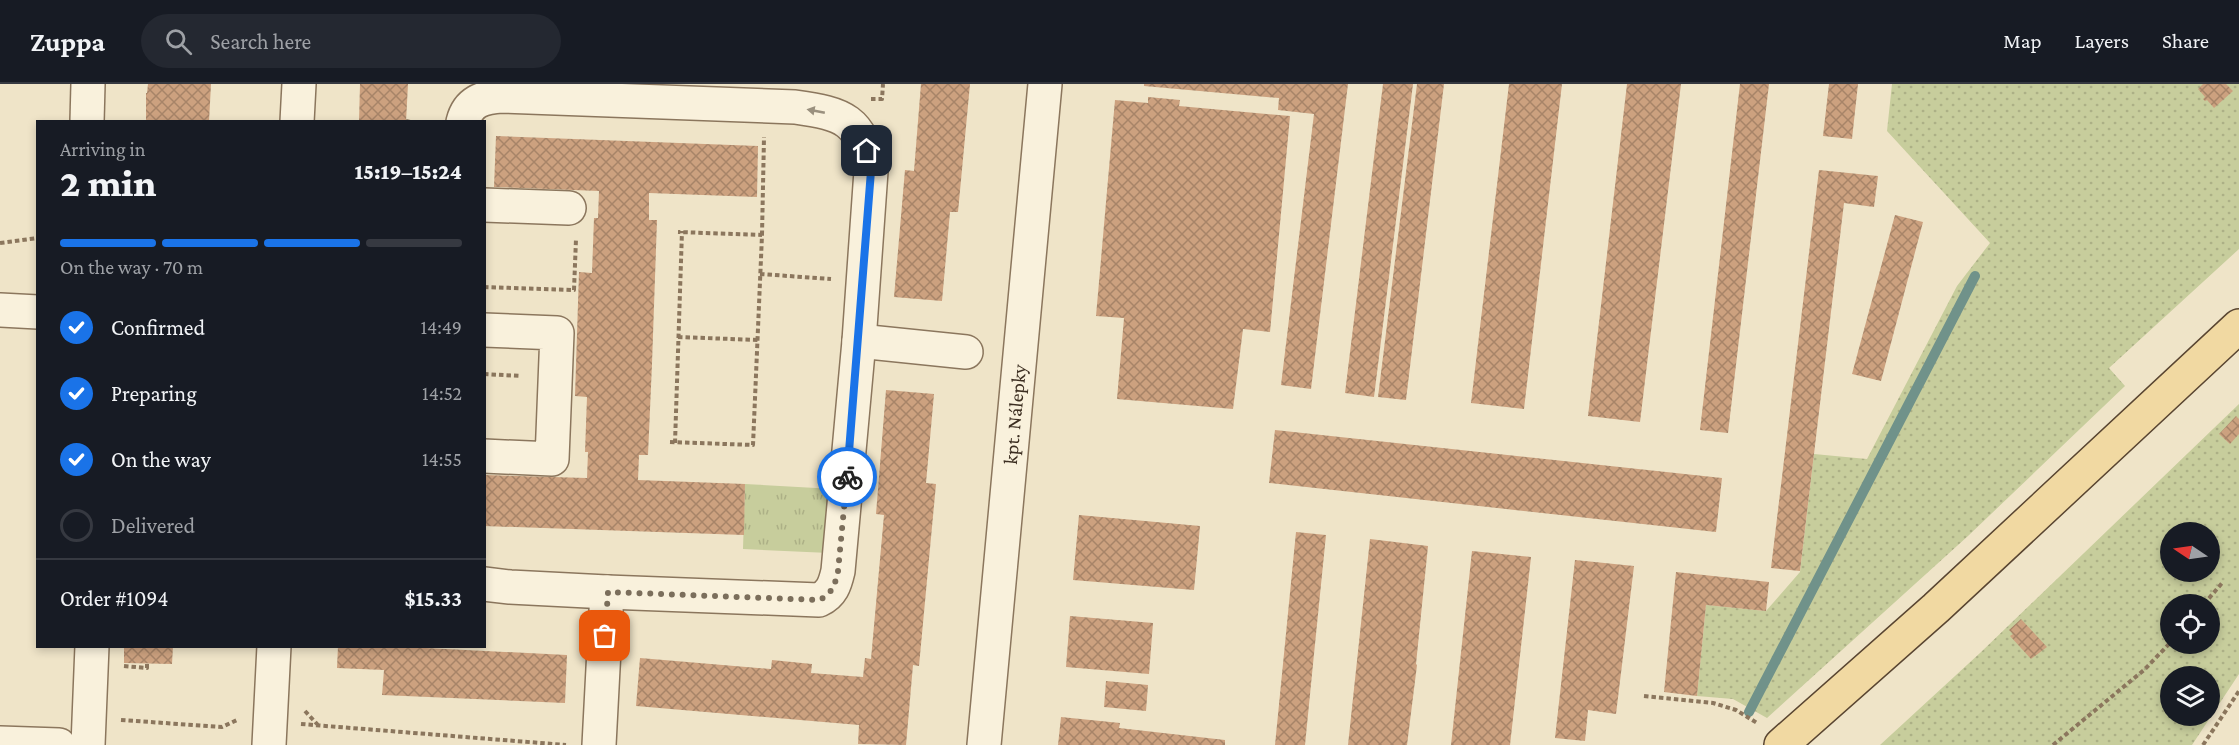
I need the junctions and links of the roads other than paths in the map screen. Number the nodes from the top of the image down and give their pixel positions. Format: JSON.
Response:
{"nodes":[{"id":1,"x":88,"y":84,"type":"edge"},
{"id":2,"x":299,"y":84,"type":"edge"},
{"id":3,"x":1045,"y":84,"type":"edge"},
{"id":4,"x":502,"y":90,"type":"edge"},
{"id":5,"x":673,"y":94,"type":"edge"},
{"id":6,"x":760,"y":99,"type":"edge"},
{"id":7,"x":87,"y":120,"type":"edge"},
{"id":8,"x":297,"y":120,"type":"edge"},
{"id":9,"x":464,"y":120,"type":"edge"},
{"id":10,"x":486,"y":205,"type":"edge"},
{"id":11,"x":569,"y":208,"type":"dead end"},
{"id":12,"x":0,"y":310,"type":"edge"},
{"id":13,"x":36,"y":312,"type":"edge"},
{"id":14,"x":2239,"y":326,"type":"edge"},
{"id":15,"x":486,"y":330,"type":"edge"},
{"id":16,"x":859,"y":341,"type":"junction"},
{"id":17,"x":966,"y":352,"type":"dead end"},
{"id":18,"x":486,"y":456,"type":"edge"},
{"id":19,"x":486,"y":584,"type":"edge"},
{"id":20,"x":608,"y":592,"type":"junction"},
{"id":21,"x":92,"y":648,"type":"edge"},
{"id":22,"x":274,"y":648,"type":"edge"},
{"id":23,"x":0,"y":742,"type":"edge"},
{"id":24,"x":59,"y":745,"type":"edge"},
{"id":25,"x":88,"y":745,"type":"edge"},
{"id":26,"x":269,"y":745,"type":"edge"},
{"id":27,"x":599,"y":745,"type":"edge"},
{"id":28,"x":984,"y":745,"type":"edge"},
{"id":29,"x":1781,"y":745,"type":"edge"}],
"edges":[{"from":1,"to":7,"type":"street"},
{"from":2,"to":8,"type":"street"},
{"from":3,"to":28,"type":"street","name":"kpt. Nálepky"},
{"from":4,"to":5,"type":"street"},
{"from":4,"to":9,"type":"street"},
{"from":5,"to":6,"type":"street"},
{"from":16,"to":6,"type":"street","one_way":true},
{"from":10,"to":11,"type":"street"},
{"from":12,"to":13,"type":"street"},
{"from":14,"to":29,"type":"main road"},
{"from":15,"to":18,"type":"street"},
{"from":16,"to":17,"type":"street"},
{"from":16,"to":20,"type":"street"},
{"from":19,"to":20,"type":"street"},
{"from":20,"to":27,"type":"street"},
{"from":21,"to":25,"type":"street"},
{"from":22,"to":26,"type":"street"},
{"from":23,"to":24,"type":"street"}]}
